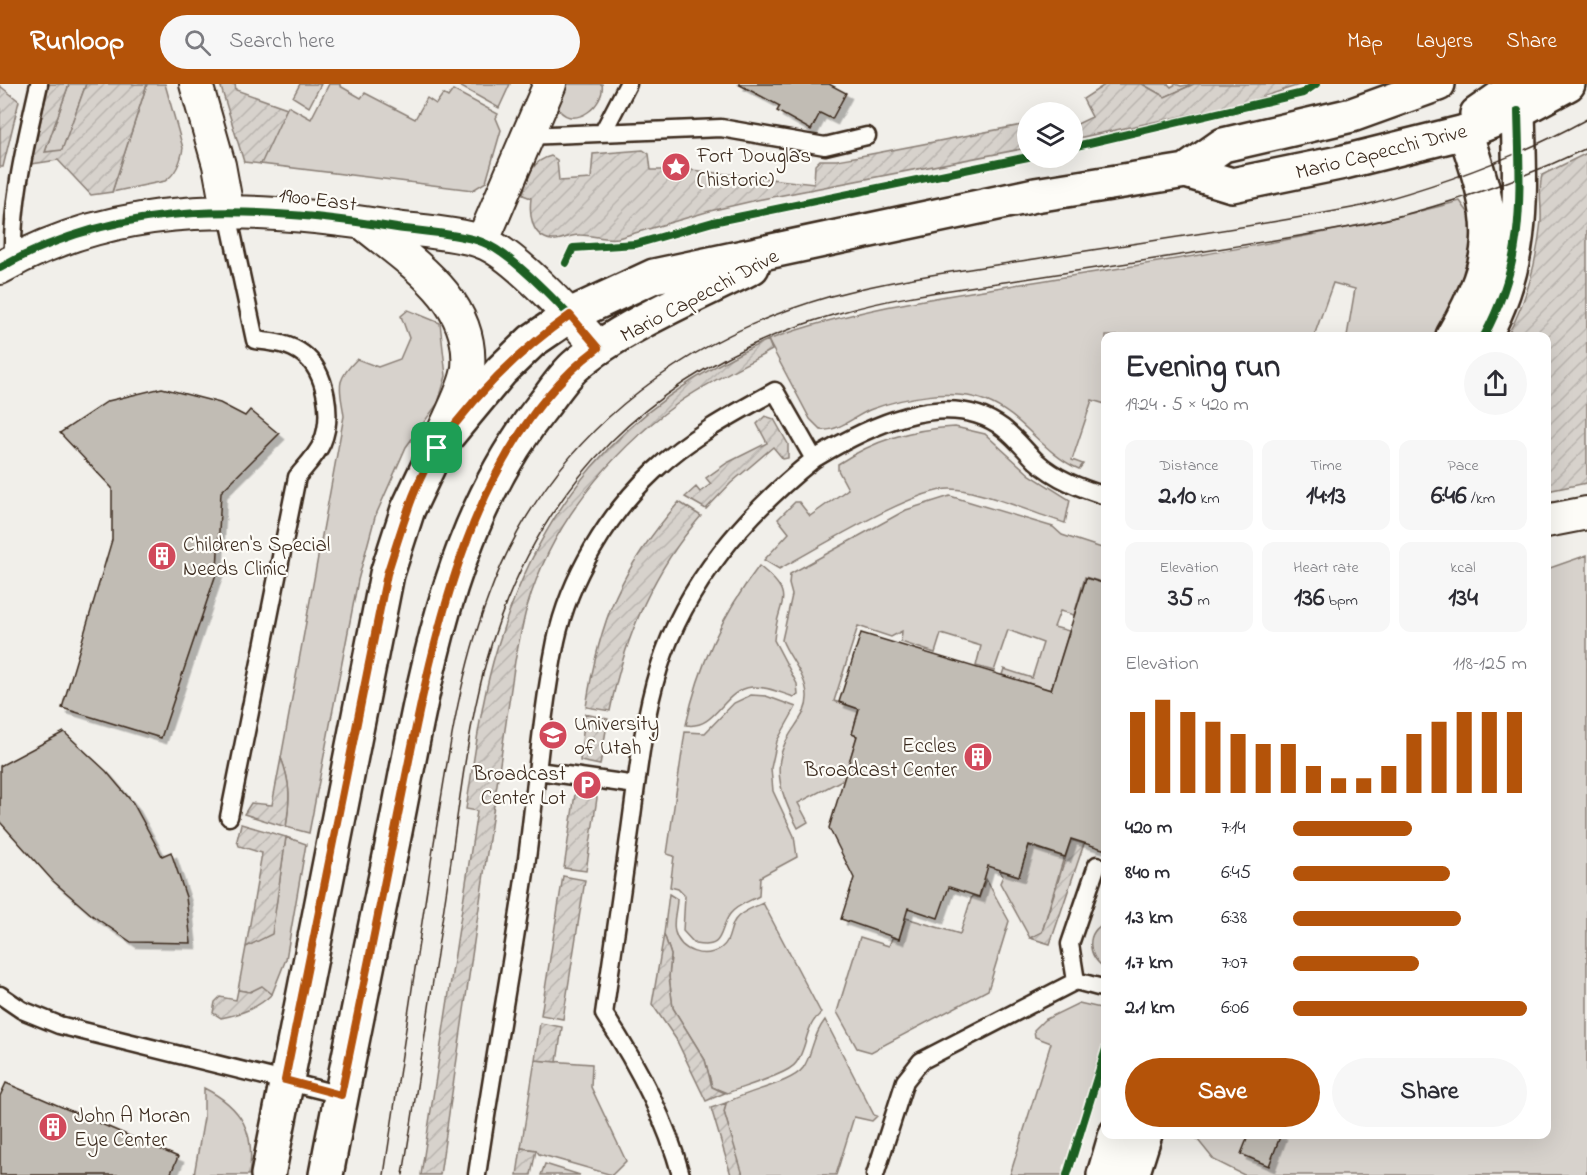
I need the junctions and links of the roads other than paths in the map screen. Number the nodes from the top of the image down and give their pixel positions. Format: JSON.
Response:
{"nodes":[{"id":1,"x":39,"y":84,"type":"edge"},
{"id":2,"x":196,"y":84,"type":"edge"},
{"id":3,"x":550,"y":84,"type":"edge"},
{"id":4,"x":627,"y":84,"type":"edge"},
{"id":5,"x":1438,"y":84,"type":"edge"},
{"id":6,"x":1568,"y":84,"type":"edge"},
{"id":7,"x":1519,"y":98,"type":"edge"},
{"id":8,"x":603,"y":132,"type":"junction"},
{"id":9,"x":1465,"y":132,"type":"junction"},
{"id":10,"x":526,"y":136,"type":"junction"},
{"id":11,"x":867,"y":136,"type":"dead end"},
{"id":12,"x":1186,"y":171,"type":"junction"},
{"id":13,"x":228,"y":214,"type":"junction"},
{"id":14,"x":362,"y":222,"type":"junction"},
{"id":15,"x":482,"y":242,"type":"junction"},
{"id":16,"x":789,"y":248,"type":"junction"},
{"id":17,"x":6,"y":264,"type":"edge"},
{"id":18,"x":570,"y":315,"type":"junction"},
{"id":19,"x":1455,"y":332,"type":"edge"},
{"id":20,"x":1487,"y":332,"type":"edge"},
{"id":21,"x":598,"y":348,"type":"junction"},
{"id":22,"x":437,"y":448,"type":"junction"},
{"id":23,"x":814,"y":459,"type":"junction"},
{"id":24,"x":1101,"y":494,"type":"edge"},
{"id":25,"x":1587,"y":513,"type":"edge"},
{"id":26,"x":1551,"y":520,"type":"edge"},
{"id":27,"x":538,"y":771,"type":"junction"},
{"id":28,"x":636,"y":785,"type":"junction"},
{"id":29,"x":229,"y":817,"type":"dead end"},
{"id":30,"x":1097,"y":865,"type":"dead end"},
{"id":31,"x":1076,"y":981,"type":"junction"},
{"id":32,"x":1101,"y":988,"type":"edge"},
{"id":33,"x":0,"y":994,"type":"edge"},
{"id":34,"x":285,"y":1080,"type":"junction"},
{"id":35,"x":341,"y":1095,"type":"junction"},
{"id":36,"x":1115,"y":1139,"type":"edge"},
{"id":37,"x":1143,"y":1139,"type":"edge"},
{"id":38,"x":268,"y":1175,"type":"edge"},
{"id":39,"x":326,"y":1175,"type":"edge"},
{"id":40,"x":477,"y":1175,"type":"edge"},
{"id":41,"x":681,"y":1175,"type":"edge"},
{"id":42,"x":875,"y":1175,"type":"edge"},
{"id":43,"x":1104,"y":1175,"type":"edge"},
{"id":44,"x":1132,"y":1175,"type":"edge"}],
"edges":[{"from":1,"to":17,"type":"lane"},
{"from":2,"to":13,"type":"street"},
{"from":3,"to":10,"type":"street"},
{"from":4,"to":8,"type":"lane"},
{"from":5,"to":12,"type":"main road","name":"Mario Capecchi Drive"},
{"from":6,"to":7,"type":"main road","name":"Mario Capecchi Drive"},
{"from":7,"to":9,"type":"main road","name":"Mario Capecchi Drive"},
{"from":7,"to":20,"type":"main road"},
{"from":8,"to":10,"type":"lane"},
{"from":8,"to":11,"type":"lane"},
{"from":9,"to":12,"type":"main road","name":"Mario Capecchi Drive"},
{"from":9,"to":19,"type":"main road"},
{"from":10,"to":15,"type":"street"},
{"from":12,"to":16,"type":"main road","name":"Mario Capecchi Drive"},
{"from":13,"to":14,"type":"street","name":"1900 East"},
{"from":13,"to":17,"type":"street","name":"1900 East"},
{"from":13,"to":29,"type":"lane"},
{"from":14,"to":15,"type":"street","name":"1900 East"},
{"from":14,"to":22,"type":"street"},
{"from":15,"to":18,"type":"street","name":"1900 East"},
{"from":16,"to":18,"type":"main road","name":"Mario Capecchi Drive"},
{"from":16,"to":21,"type":"main road","name":"Mario Capecchi Drive"},
{"from":18,"to":21,"type":"street","name":"1900 East"},
{"from":18,"to":22,"type":"main road","name":"Mario Capecchi Drive"},
{"from":21,"to":35,"type":"main road","name":"Mario Capecchi Drive"},
{"from":22,"to":34,"type":"main road","name":"Mario Capecchi Drive"},
{"from":23,"to":24,"type":"lane"},
{"from":23,"to":27,"type":"lane"},
{"from":23,"to":28,"type":"lane"},
{"from":25,"to":26,"type":"street"},
{"from":27,"to":28,"type":"lane"},
{"from":27,"to":40,"type":"lane"},
{"from":28,"to":41,"type":"lane"},
{"from":30,"to":31,"type":"lane"},
{"from":31,"to":32,"type":"lane"},
{"from":31,"to":42,"type":"lane"},
{"from":33,"to":34,"type":"lane"},
{"from":34,"to":35,"type":"lane"},
{"from":34,"to":38,"type":"main road","name":"Mario Capecchi Drive"},
{"from":35,"to":39,"type":"main road","name":"Mario Capecchi Drive"},
{"from":36,"to":43,"type":"main road"},
{"from":37,"to":44,"type":"main road"}]}
